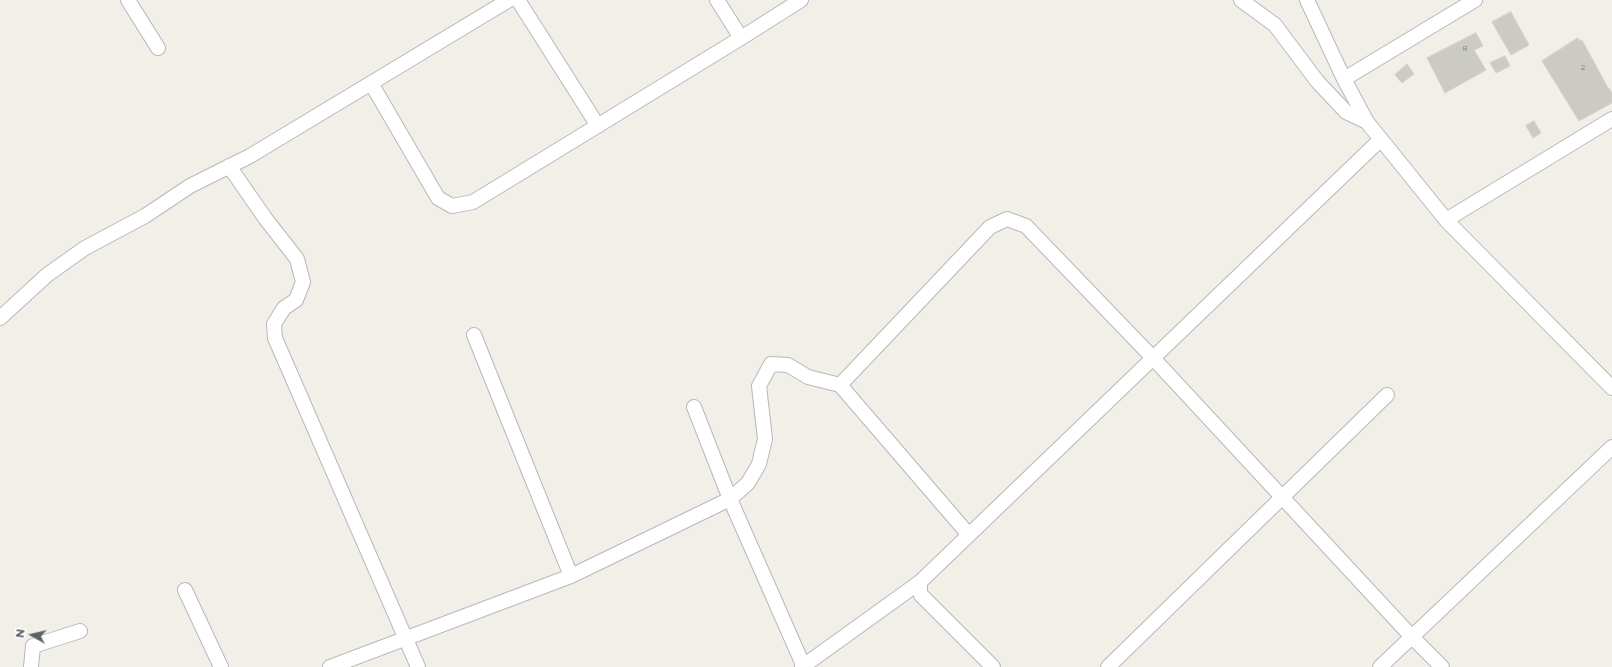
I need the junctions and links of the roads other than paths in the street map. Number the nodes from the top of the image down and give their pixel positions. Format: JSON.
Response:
{"nodes":[{"id":1,"x":128,"y":0,"type":"edge"},
{"id":2,"x":509,"y":0,"type":"edge"},
{"id":3,"x":518,"y":0,"type":"edge"},
{"id":4,"x":717,"y":0,"type":"edge"},
{"id":5,"x":801,"y":0,"type":"edge"},
{"id":6,"x":1241,"y":0,"type":"edge"},
{"id":7,"x":1307,"y":0,"type":"edge"},
{"id":8,"x":1475,"y":0,"type":"edge"},
{"id":9,"x":741,"y":38,"type":"junction"},
{"id":10,"x":158,"y":48,"type":"dead end"},
{"id":11,"x":1344,"y":79,"type":"junction"},
{"id":12,"x":371,"y":83,"type":"junction"},
{"id":13,"x":1612,"y":119,"type":"edge"},
{"id":14,"x":1368,"y":122,"type":"junction"},
{"id":15,"x":598,"y":126,"type":"junction"},
{"id":16,"x":1381,"y":139,"type":"junction"},
{"id":17,"x":229,"y":166,"type":"junction"},
{"id":18,"x":1446,"y":220,"type":"junction"},
{"id":19,"x":0,"y":318,"type":"edge"},
{"id":20,"x":474,"y":335,"type":"dead end"},
{"id":21,"x":1153,"y":358,"type":"junction"},
{"id":22,"x":840,"y":385,"type":"junction"},
{"id":23,"x":1612,"y":388,"type":"edge"},
{"id":24,"x":1387,"y":395,"type":"dead end"},
{"id":25,"x":694,"y":407,"type":"dead end"},
{"id":26,"x":1612,"y":447,"type":"edge"},
{"id":27,"x":1282,"y":496,"type":"junction"},
{"id":28,"x":730,"y":499,"type":"junction"},
{"id":29,"x":969,"y":535,"type":"junction"},
{"id":30,"x":571,"y":576,"type":"junction"},
{"id":31,"x":920,"y":582,"type":"junction"},
{"id":32,"x":185,"y":590,"type":"dead end"},
{"id":33,"x":80,"y":631,"type":"dead end"},
{"id":34,"x":1412,"y":636,"type":"junction"},
{"id":35,"x":406,"y":638,"type":"junction"},
{"id":36,"x":31,"y":667,"type":"edge"},
{"id":37,"x":221,"y":667,"type":"edge"},
{"id":38,"x":330,"y":667,"type":"edge"},
{"id":39,"x":418,"y":667,"type":"edge"},
{"id":40,"x":803,"y":667,"type":"edge"},
{"id":41,"x":993,"y":667,"type":"edge"},
{"id":42,"x":1108,"y":667,"type":"edge"},
{"id":43,"x":1380,"y":667,"type":"edge"},
{"id":44,"x":1442,"y":667,"type":"edge"}],
"edges":[{"from":1,"to":10,"type":"street"},
{"from":2,"to":12,"type":"street"},
{"from":3,"to":15,"type":"street"},
{"from":4,"to":9,"type":"street"},
{"from":5,"to":9,"type":"street"},
{"from":6,"to":14,"type":"street"},
{"from":7,"to":11,"type":"street"},
{"from":8,"to":11,"type":"street"},
{"from":9,"to":15,"type":"street"},
{"from":11,"to":14,"type":"street"},
{"from":12,"to":15,"type":"street"},
{"from":12,"to":17,"type":"street"},
{"from":13,"to":18,"type":"street"},
{"from":14,"to":16,"type":"street"},
{"from":16,"to":18,"type":"street"},
{"from":16,"to":21,"type":"street"},
{"from":17,"to":19,"type":"street"},
{"from":17,"to":35,"type":"street"},
{"from":18,"to":23,"type":"street"},
{"from":20,"to":30,"type":"street"},
{"from":21,"to":22,"type":"street"},
{"from":21,"to":27,"type":"street"},
{"from":21,"to":29,"type":"street"},
{"from":22,"to":28,"type":"street"},
{"from":22,"to":29,"type":"street"},
{"from":24,"to":27,"type":"street"},
{"from":25,"to":28,"type":"street"},
{"from":26,"to":34,"type":"street"},
{"from":27,"to":34,"type":"street"},
{"from":27,"to":42,"type":"street"},
{"from":28,"to":30,"type":"street"},
{"from":28,"to":40,"type":"street"},
{"from":29,"to":31,"type":"street"},
{"from":30,"to":35,"type":"street"},
{"from":31,"to":40,"type":"street"},
{"from":31,"to":41,"type":"street"},
{"from":32,"to":37,"type":"street"},
{"from":33,"to":36,"type":"street"},
{"from":34,"to":43,"type":"street"},
{"from":34,"to":44,"type":"street"},
{"from":35,"to":38,"type":"street"},
{"from":35,"to":39,"type":"street"}]}
